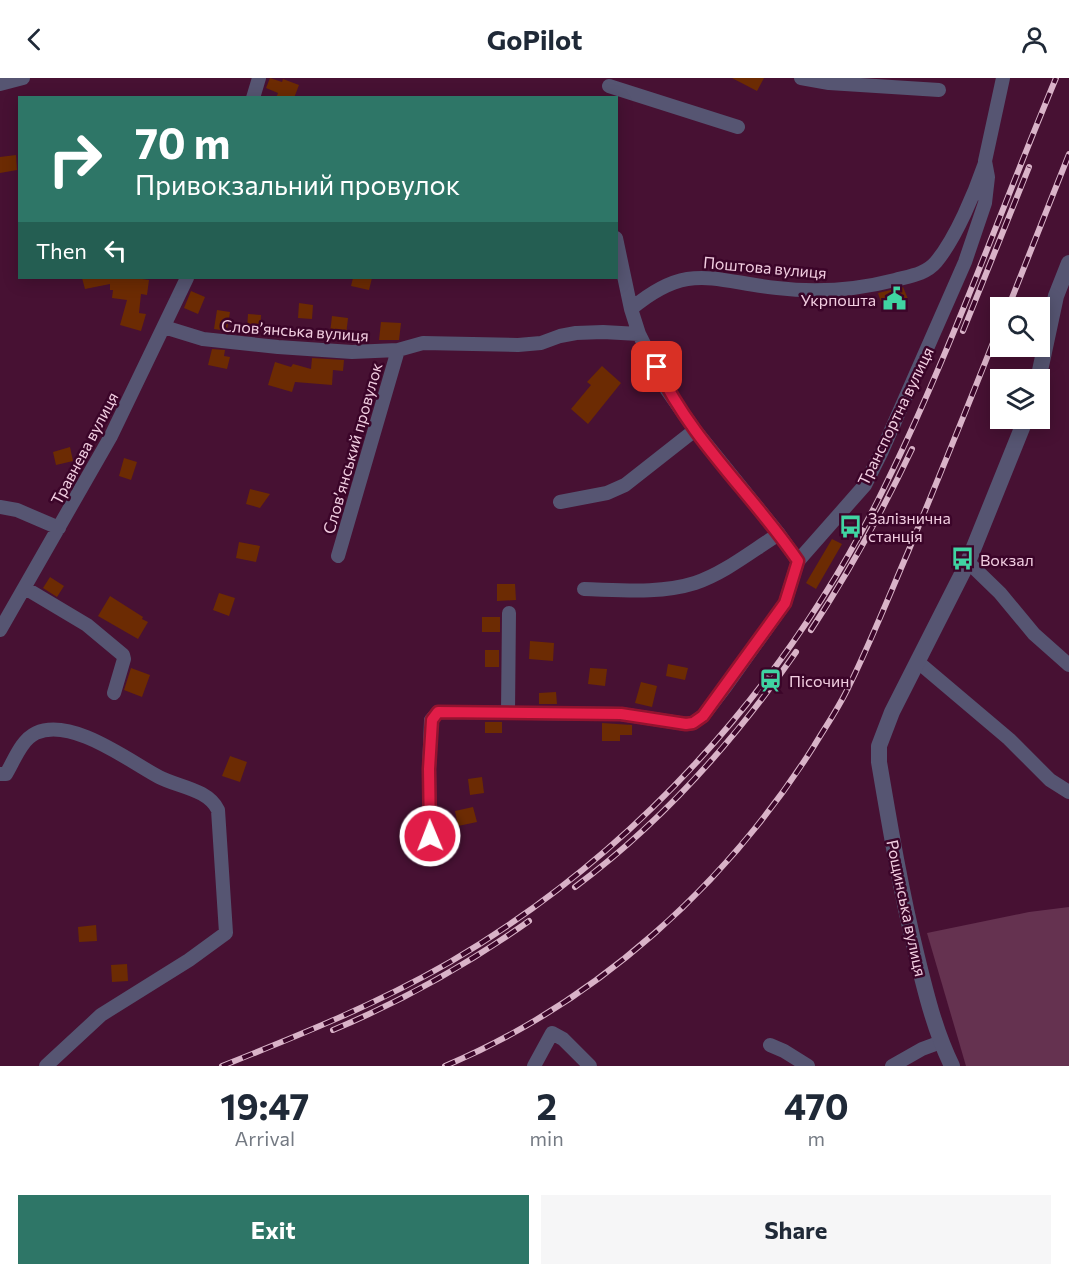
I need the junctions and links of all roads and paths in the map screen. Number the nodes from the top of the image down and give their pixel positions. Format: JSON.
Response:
{"nodes":[{"id":1,"x":23,"y":78,"type":"edge"},
{"id":2,"x":259,"y":78,"type":"edge"},
{"id":3,"x":801,"y":78,"type":"edge"},
{"id":4,"x":1003,"y":78,"type":"edge"},
{"id":5,"x":0,"y":84,"type":"edge"},
{"id":6,"x":610,"y":87,"type":"edge"},
{"id":7,"x":939,"y":90,"type":"dead end"},
{"id":8,"x":254,"y":96,"type":"edge"},
{"id":9,"x":738,"y":127,"type":"dead end"},
{"id":10,"x":985,"y":161,"type":"junction"},
{"id":11,"x":618,"y":247,"type":"edge"},
{"id":12,"x":1069,"y":263,"type":"edge"},
{"id":13,"x":187,"y":279,"type":"edge"},
{"id":14,"x":631,"y":309,"type":"junction"},
{"id":15,"x":164,"y":327,"type":"junction"},
{"id":16,"x":639,"y":334,"type":"junction"},
{"id":17,"x":398,"y":350,"type":"junction"},
{"id":18,"x":1040,"y":369,"type":"edge"},
{"id":19,"x":1022,"y":429,"type":"edge"},
{"id":20,"x":695,"y":430,"type":"junction"},
{"id":21,"x":560,"y":502,"type":"dead end"},
{"id":22,"x":0,"y":507,"type":"edge"},
{"id":23,"x":60,"y":528,"type":"junction"},
{"id":24,"x":779,"y":534,"type":"junction"},
{"id":25,"x":338,"y":556,"type":"dead end"},
{"id":26,"x":798,"y":561,"type":"junction"},
{"id":27,"x":968,"y":562,"type":"junction"},
{"id":28,"x":25,"y":588,"type":"junction"},
{"id":29,"x":585,"y":589,"type":"dead end"},
{"id":30,"x":509,"y":613,"type":"dead end"},
{"id":31,"x":0,"y":630,"type":"edge"},
{"id":32,"x":918,"y":662,"type":"junction"},
{"id":33,"x":1069,"y":665,"type":"edge"},
{"id":34,"x":114,"y":693,"type":"dead end"},
{"id":35,"x":508,"y":711,"type":"junction"},
{"id":36,"x":0,"y":774,"type":"edge"},
{"id":37,"x":1069,"y":792,"type":"edge"},
{"id":38,"x":430,"y":836,"type":"dead end"},
{"id":39,"x":941,"y":1042,"type":"junction"},
{"id":40,"x":770,"y":1045,"type":"dead end"},
{"id":41,"x":46,"y":1066,"type":"edge"},
{"id":42,"x":534,"y":1066,"type":"edge"},
{"id":43,"x":590,"y":1066,"type":"edge"},
{"id":44,"x":808,"y":1066,"type":"edge"},
{"id":45,"x":892,"y":1066,"type":"edge"},
{"id":46,"x":952,"y":1066,"type":"edge"}],
"edges":[{"from":1,"to":5,"type":"street"},
{"from":2,"to":8,"type":"street"},
{"from":3,"to":7,"type":"street"},
{"from":4,"to":10,"type":"street","name":"Транспортна вулиця"},
{"from":6,"to":9,"type":"street"},
{"from":10,"to":14,"type":"street","name":"Поштова вулиця"},
{"from":10,"to":26,"type":"street","name":"Транспортна вулиця"},
{"from":11,"to":14,"type":"street"},
{"from":12,"to":18,"type":"street"},
{"from":13,"to":15,"type":"street","name":"Травнева вулиця"},
{"from":14,"to":16,"type":"street"},
{"from":15,"to":17,"type":"street","name":"Слов’янська вулиця"},
{"from":15,"to":23,"type":"street","name":"Травнева вулиця"},
{"from":16,"to":17,"type":"street","name":"Слов’янська вулиця"},
{"from":16,"to":20,"type":"street"},
{"from":17,"to":25,"type":"street","name":"Слов’янський провулок"},
{"from":19,"to":27,"type":"street"},
{"from":20,"to":21,"type":"street"},
{"from":20,"to":24,"type":"street"},
{"from":22,"to":23,"type":"street"},
{"from":23,"to":28,"type":"street","name":"Травнева вулиця"},
{"from":24,"to":26,"type":"street"},
{"from":24,"to":29,"type":"street"},
{"from":26,"to":35,"type":"street","name":"Транспортна вулиця"},
{"from":27,"to":32,"type":"street"},
{"from":27,"to":33,"type":"street"},
{"from":28,"to":31,"type":"street","name":"Травнева вулиця"},
{"from":28,"to":34,"type":"street"},
{"from":30,"to":35,"type":"street"},
{"from":32,"to":37,"type":"street"},
{"from":32,"to":39,"type":"street","name":"Рощинська вулиця"},
{"from":35,"to":38,"type":"street"},
{"from":36,"to":41,"type":"street"},
{"from":39,"to":45,"type":"street"},
{"from":39,"to":46,"type":"street","name":"Рощинська вулиця"},
{"from":40,"to":44,"type":"street"},
{"from":42,"to":43,"type":"street"}]}
